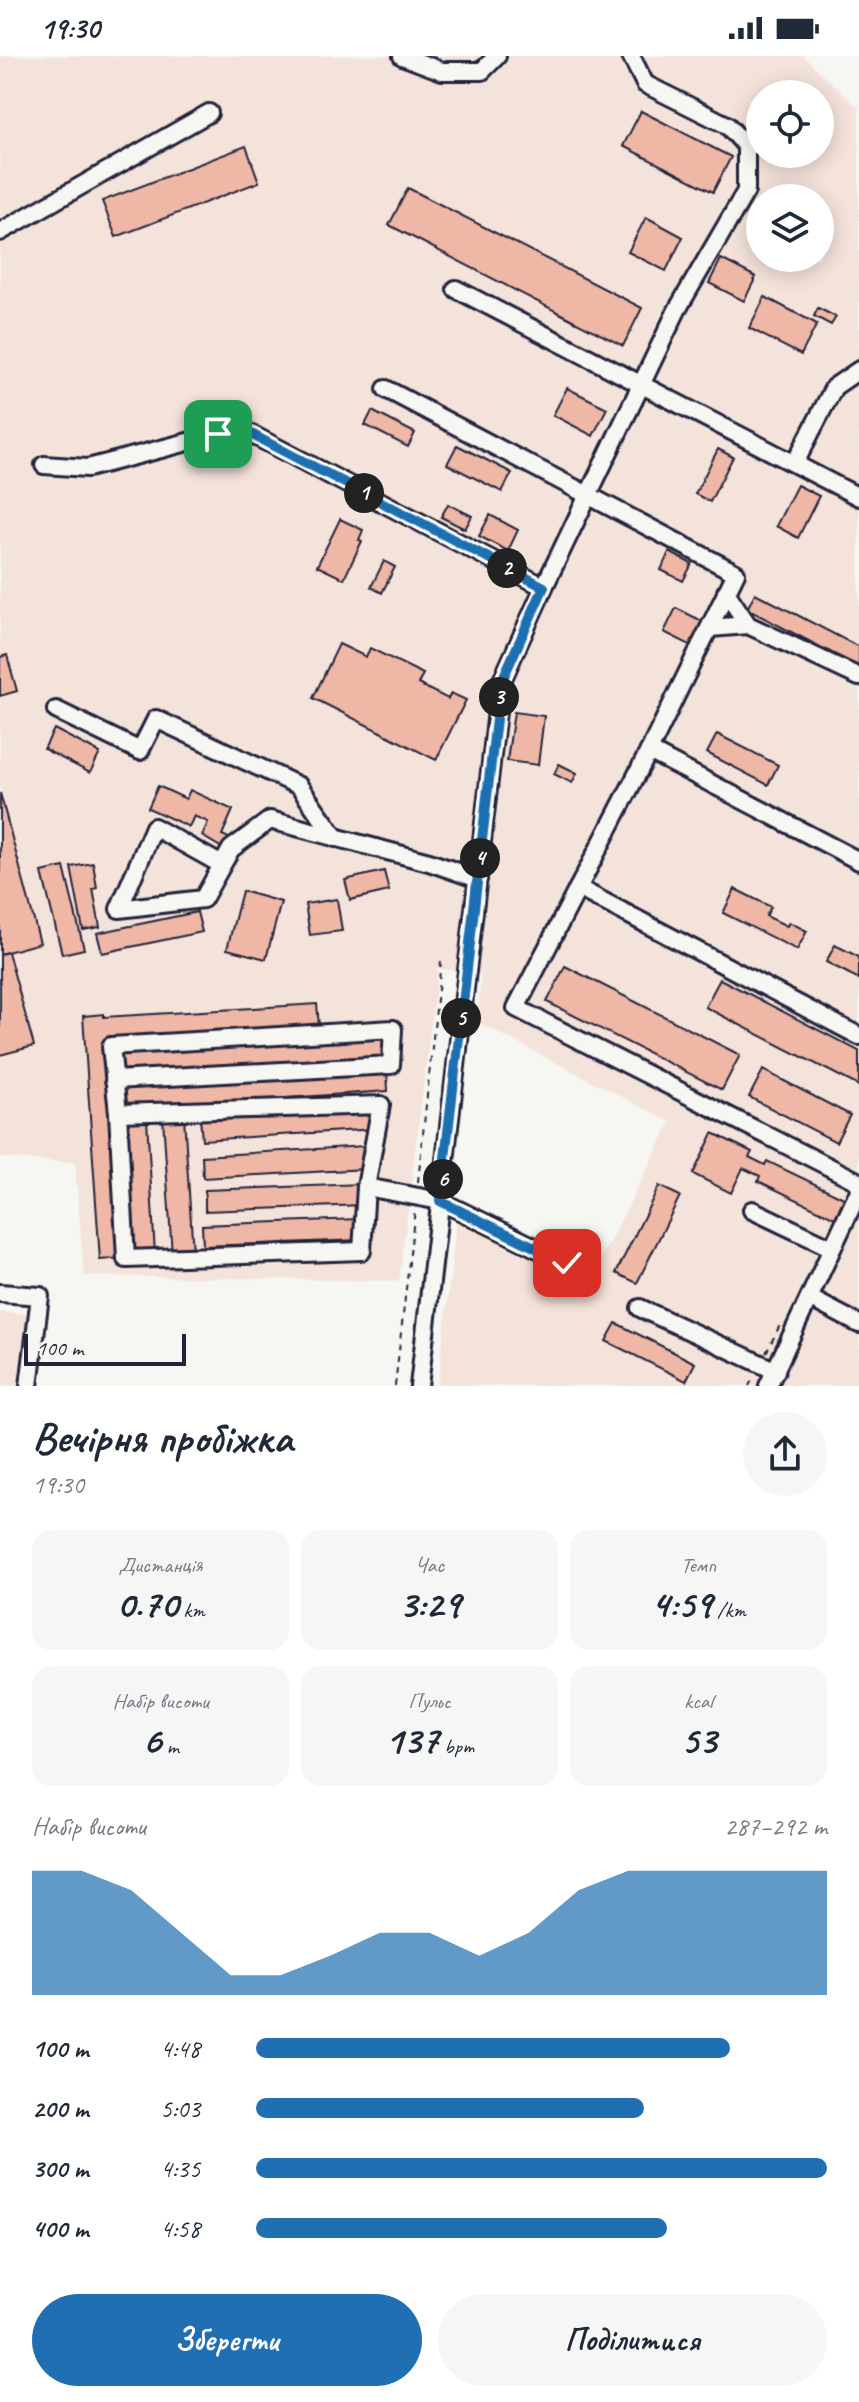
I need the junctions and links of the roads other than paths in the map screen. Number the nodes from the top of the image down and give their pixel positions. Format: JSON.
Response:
{"nodes":[{"id":1,"x":402,"y":56,"type":"edge"},
{"id":2,"x":497,"y":56,"type":"edge"},
{"id":3,"x":631,"y":56,"type":"edge"},
{"id":4,"x":209,"y":113,"type":"dead end"},
{"id":5,"x":0,"y":232,"type":"edge"},
{"id":6,"x":456,"y":289,"type":"dead end"},
{"id":7,"x":859,"y":370,"type":"edge"},
{"id":8,"x":643,"y":384,"type":"junction"},
{"id":9,"x":386,"y":389,"type":"dead end"},
{"id":10,"x":795,"y":463,"type":"junction"},
{"id":11,"x":44,"y":465,"type":"dead end"},
{"id":12,"x":588,"y":496,"type":"junction"},
{"id":13,"x":859,"y":497,"type":"edge"},
{"id":14,"x":544,"y":587,"type":"junction"},
{"id":15,"x":726,"y":592,"type":"junction"},
{"id":16,"x":748,"y":625,"type":"junction"},
{"id":17,"x":710,"y":628,"type":"junction"},
{"id":18,"x":859,"y":677,"type":"edge"},
{"id":19,"x":56,"y":710,"type":"dead end"},
{"id":20,"x":649,"y":751,"type":"junction"},
{"id":21,"x":336,"y":838,"type":"junction"},
{"id":22,"x":859,"y":861,"type":"edge"},
{"id":23,"x":222,"y":865,"type":"junction"},
{"id":24,"x":478,"y":879,"type":"junction"},
{"id":25,"x":578,"y":888,"type":"junction"},
{"id":26,"x":859,"y":1036,"type":"edge"},
{"id":27,"x":114,"y":1080,"type":"junction"},
{"id":28,"x":118,"y":1113,"type":"junction"},
{"id":29,"x":859,"y":1182,"type":"edge"},
{"id":30,"x":366,"y":1187,"type":"junction"},
{"id":31,"x":859,"y":1191,"type":"edge"},
{"id":32,"x":440,"y":1201,"type":"junction"},
{"id":33,"x":752,"y":1210,"type":"dead end"},
{"id":34,"x":832,"y":1248,"type":"junction"},
{"id":35,"x":567,"y":1263,"type":"dead end"},
{"id":36,"x":0,"y":1293,"type":"edge"},
{"id":37,"x":811,"y":1299,"type":"junction"},
{"id":38,"x":640,"y":1308,"type":"dead end"},
{"id":39,"x":859,"y":1324,"type":"edge"},
{"id":40,"x":772,"y":1378,"type":"edge"},
{"id":41,"x":29,"y":1386,"type":"edge"},
{"id":42,"x":419,"y":1386,"type":"edge"}],
"edges":[{"from":1,"to":2,"type":"street"},
{"from":3,"to":8,"type":"street"},
{"from":4,"to":5,"type":"street"},
{"from":6,"to":8,"type":"street"},
{"from":7,"to":10,"type":"street"},
{"from":8,"to":10,"type":"street"},
{"from":8,"to":12,"type":"street"},
{"from":9,"to":12,"type":"street"},
{"from":10,"to":13,"type":"street"},
{"from":11,"to":14,"type":"street"},
{"from":12,"to":14,"type":"street"},
{"from":12,"to":15,"type":"street"},
{"from":14,"to":24,"type":"street"},
{"from":15,"to":16,"type":"street"},
{"from":15,"to":17,"type":"street"},
{"from":16,"to":17,"type":"street"},
{"from":16,"to":18,"type":"street"},
{"from":17,"to":20,"type":"street"},
{"from":19,"to":21,"type":"street"},
{"from":20,"to":22,"type":"street"},
{"from":20,"to":25,"type":"street"},
{"from":21,"to":23,"type":"street"},
{"from":21,"to":24,"type":"street"},
{"from":23,"to":23,"type":"street"},
{"from":24,"to":32,"type":"street"},
{"from":25,"to":26,"type":"street"},
{"from":25,"to":29,"type":"street"},
{"from":27,"to":27,"type":"street"},
{"from":27,"to":28,"type":"street"},
{"from":28,"to":30,"type":"street"},
{"from":28,"to":30,"type":"street"},
{"from":30,"to":32,"type":"street"},
{"from":31,"to":34,"type":"street"},
{"from":32,"to":35,"type":"street"},
{"from":32,"to":42,"type":"street"},
{"from":33,"to":34,"type":"street"},
{"from":34,"to":37,"type":"street"},
{"from":36,"to":41,"type":"street"},
{"from":37,"to":39,"type":"street"},
{"from":37,"to":40,"type":"street"},
{"from":38,"to":40,"type":"street"}]}
